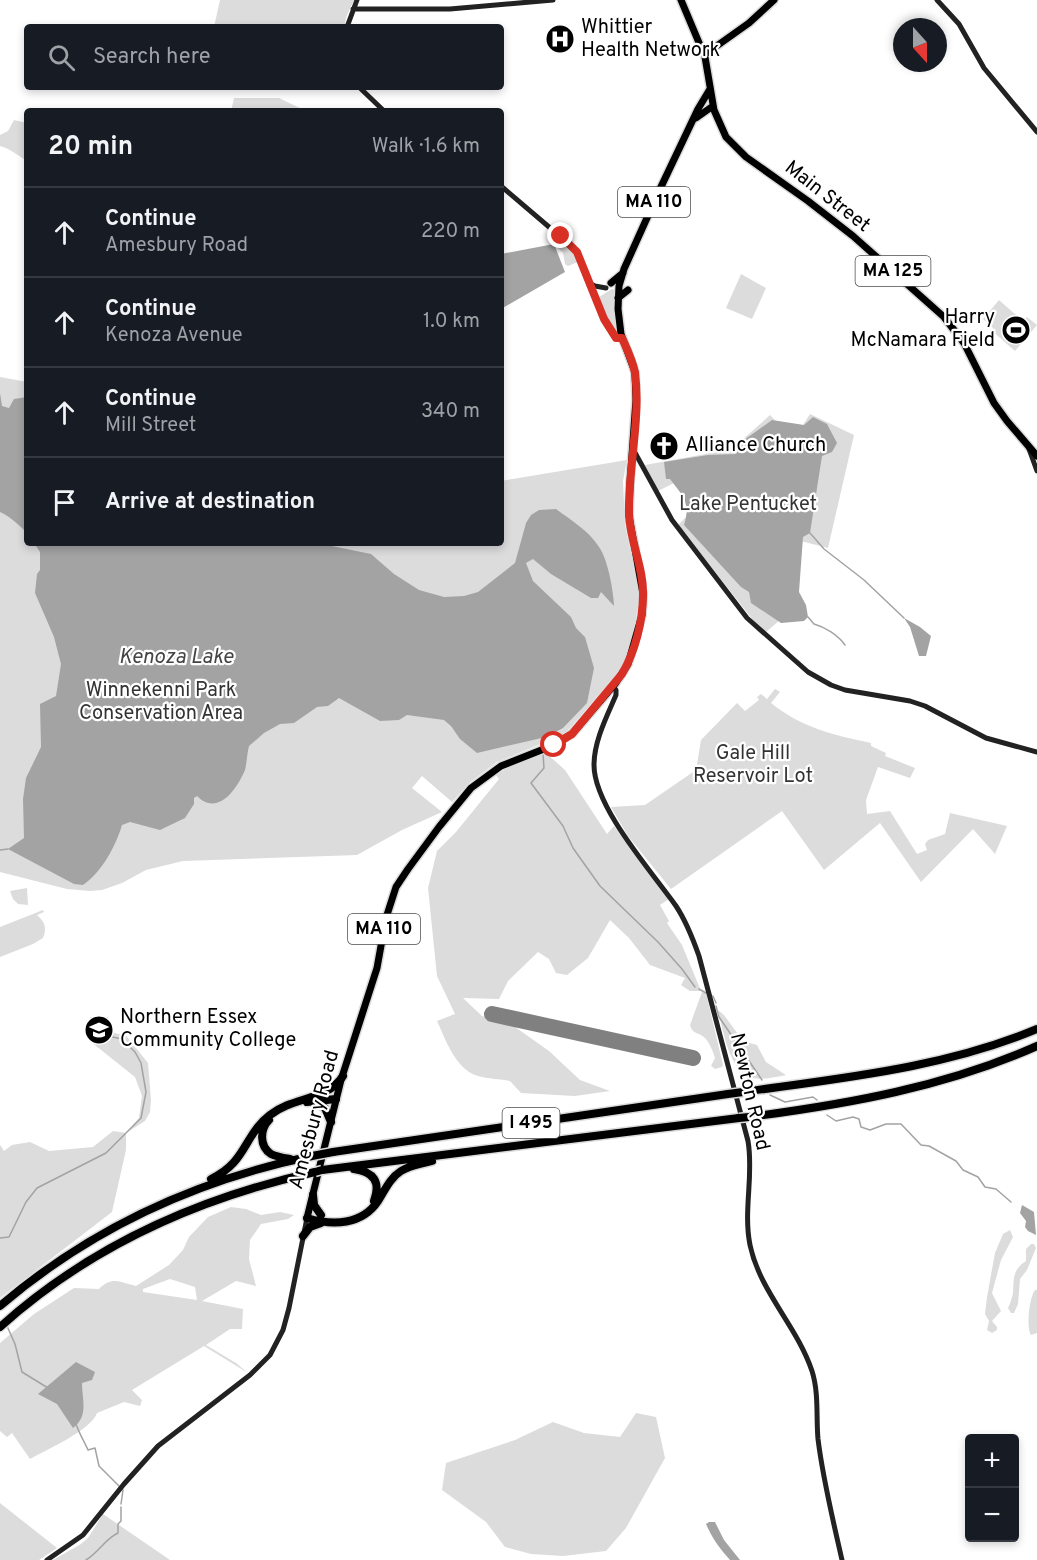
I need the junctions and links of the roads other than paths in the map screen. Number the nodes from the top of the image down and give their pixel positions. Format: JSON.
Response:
{"nodes":[{"id":1,"x":357,"y":0,"type":"edge"},
{"id":2,"x":553,"y":0,"type":"edge"},
{"id":3,"x":681,"y":0,"type":"edge"},
{"id":4,"x":774,"y":0,"type":"edge"},
{"id":5,"x":937,"y":0,"type":"edge"},
{"id":6,"x":353,"y":9,"type":"junction"},
{"id":7,"x":348,"y":24,"type":"edge"},
{"id":8,"x":704,"y":55,"type":"junction"},
{"id":9,"x":710,"y":89,"type":"junction"},
{"id":10,"x":362,"y":90,"type":"edge"},
{"id":11,"x":712,"y":103,"type":"junction"},
{"id":12,"x":381,"y":108,"type":"edge"},
{"id":13,"x":701,"y":110,"type":"junction"},
{"id":14,"x":716,"y":117,"type":"junction"},
{"id":15,"x":1037,"y":132,"type":"edge"},
{"id":16,"x":504,"y":189,"type":"edge"},
{"id":17,"x":622,"y":273,"type":"junction"},
{"id":18,"x":590,"y":283,"type":"junction"},
{"id":19,"x":609,"y":285,"type":"joint"},
{"id":20,"x":627,"y":290,"type":"dead end"},
{"id":21,"x":618,"y":298,"type":"junction"},
{"id":22,"x":622,"y":338,"type":"junction"},
{"id":23,"x":632,"y":447,"type":"junction"},
{"id":24,"x":1028,"y":447,"type":"junction"},
{"id":25,"x":1037,"y":456,"type":"edge"},
{"id":26,"x":1037,"y":471,"type":"edge"},
{"id":27,"x":611,"y":688,"type":"junction"},
{"id":28,"x":1037,"y":752,"type":"edge"},
{"id":29,"x":1037,"y":1029,"type":"edge"},
{"id":30,"x":1037,"y":1046,"type":"edge"},
{"id":31,"x":343,"y":1076,"type":"junction"},
{"id":32,"x":337,"y":1097,"type":"junction"},
{"id":33,"x":316,"y":1098,"type":"junction"},
{"id":34,"x":331,"y":1122,"type":"junction"},
{"id":35,"x":498,"y":1148,"type":"junction"},
{"id":36,"x":295,"y":1160,"type":"junction"},
{"id":37,"x":335,"y":1168,"type":"junction"},
{"id":38,"x":313,"y":1195,"type":"junction"},
{"id":39,"x":179,"y":1196,"type":"junction"},
{"id":40,"x":307,"y":1218,"type":"junction"},
{"id":41,"x":322,"y":1219,"type":"junction"},
{"id":42,"x":303,"y":1236,"type":"junction"},
{"id":43,"x":0,"y":1306,"type":"edge"},
{"id":44,"x":0,"y":1327,"type":"edge"},
{"id":45,"x":46,"y":1560,"type":"edge"},
{"id":46,"x":842,"y":1560,"type":"edge"}],
"edges":[{"from":1,"to":6,"type":"main road"},
{"from":2,"to":6,"type":"main road"},
{"from":3,"to":8,"type":"main road","name":"Main Street"},
{"from":4,"to":8,"type":"main road"},
{"from":5,"to":15,"type":"main road"},
{"from":6,"to":7,"type":"main road"},
{"from":8,"to":9,"type":"main road","name":"Main Street"},
{"from":9,"to":11,"type":"main road","name":"Main Street"},
{"from":9,"to":13,"type":"main road","number":"MA 110"},
{"from":10,"to":12,"type":"main road"},
{"from":11,"to":13,"type":"main road"},
{"from":11,"to":14,"type":"main road","name":"Main Street","number":"MA 125"},
{"from":13,"to":14,"type":"main road"},
{"from":13,"to":17,"type":"main road","number":"MA 110"},
{"from":14,"to":24,"type":"main road","name":"Main Street","number":"MA 125"},
{"from":16,"to":18,"type":"main road"},
{"from":17,"to":19,"type":"main road"},
{"from":17,"to":21,"type":"main road","number":"MA 110"},
{"from":18,"to":19,"type":"main road"},
{"from":18,"to":22,"type":"main road"},
{"from":20,"to":21,"type":"main road"},
{"from":21,"to":22,"type":"main road","number":"MA 110"},
{"from":22,"to":23,"type":"main road","number":"MA 110"},
{"from":23,"to":27,"type":"main road","number":"MA 110"},
{"from":23,"to":28,"type":"main road"},
{"from":24,"to":25,"type":"main road","name":"Main Street","number":"MA 125"},
{"from":24,"to":26,"type":"main road"},
{"from":27,"to":31,"type":"main road","name":"Amesbury Road","number":"MA 110"},
{"from":27,"to":46,"type":"main road","name":"Newton Road"},
{"from":29,"to":36,"type":"highway","number":"I 495","bridge":true},
{"from":30,"to":35,"type":"highway","number":"I 495"},
{"from":31,"to":32,"type":"main road","name":"Amesbury Road","number":"MA 110"},
{"from":31,"to":33,"type":"highway"},
{"from":32,"to":33,"type":"highway"},
{"from":32,"to":34,"type":"main road","name":"Amesbury Road","number":"MA 110"},
{"from":33,"to":34,"type":"highway"},
{"from":33,"to":36,"type":"highway"},
{"from":33,"to":39,"type":"highway"},
{"from":34,"to":38,"type":"main road","name":"Amesbury Road","number":"MA 110"},
{"from":35,"to":37,"type":"highway","number":"I 495"},
{"from":35,"to":41,"type":"highway"},
{"from":36,"to":39,"type":"highway","number":"I 495"},
{"from":37,"to":41,"type":"highway"},
{"from":37,"to":44,"type":"highway","number":"I 495"},
{"from":38,"to":40,"type":"main road","name":"Amesbury Road","number":"MA 110"},
{"from":38,"to":41,"type":"highway"},
{"from":39,"to":43,"type":"highway","number":"I 495"},
{"from":40,"to":41,"type":"highway"},
{"from":40,"to":42,"type":"main road","name":"Amesbury Road","number":"MA 110"},
{"from":41,"to":42,"type":"highway"},
{"from":42,"to":45,"type":"main road","name":"Amesbury Road","number":"MA 110"}]}
